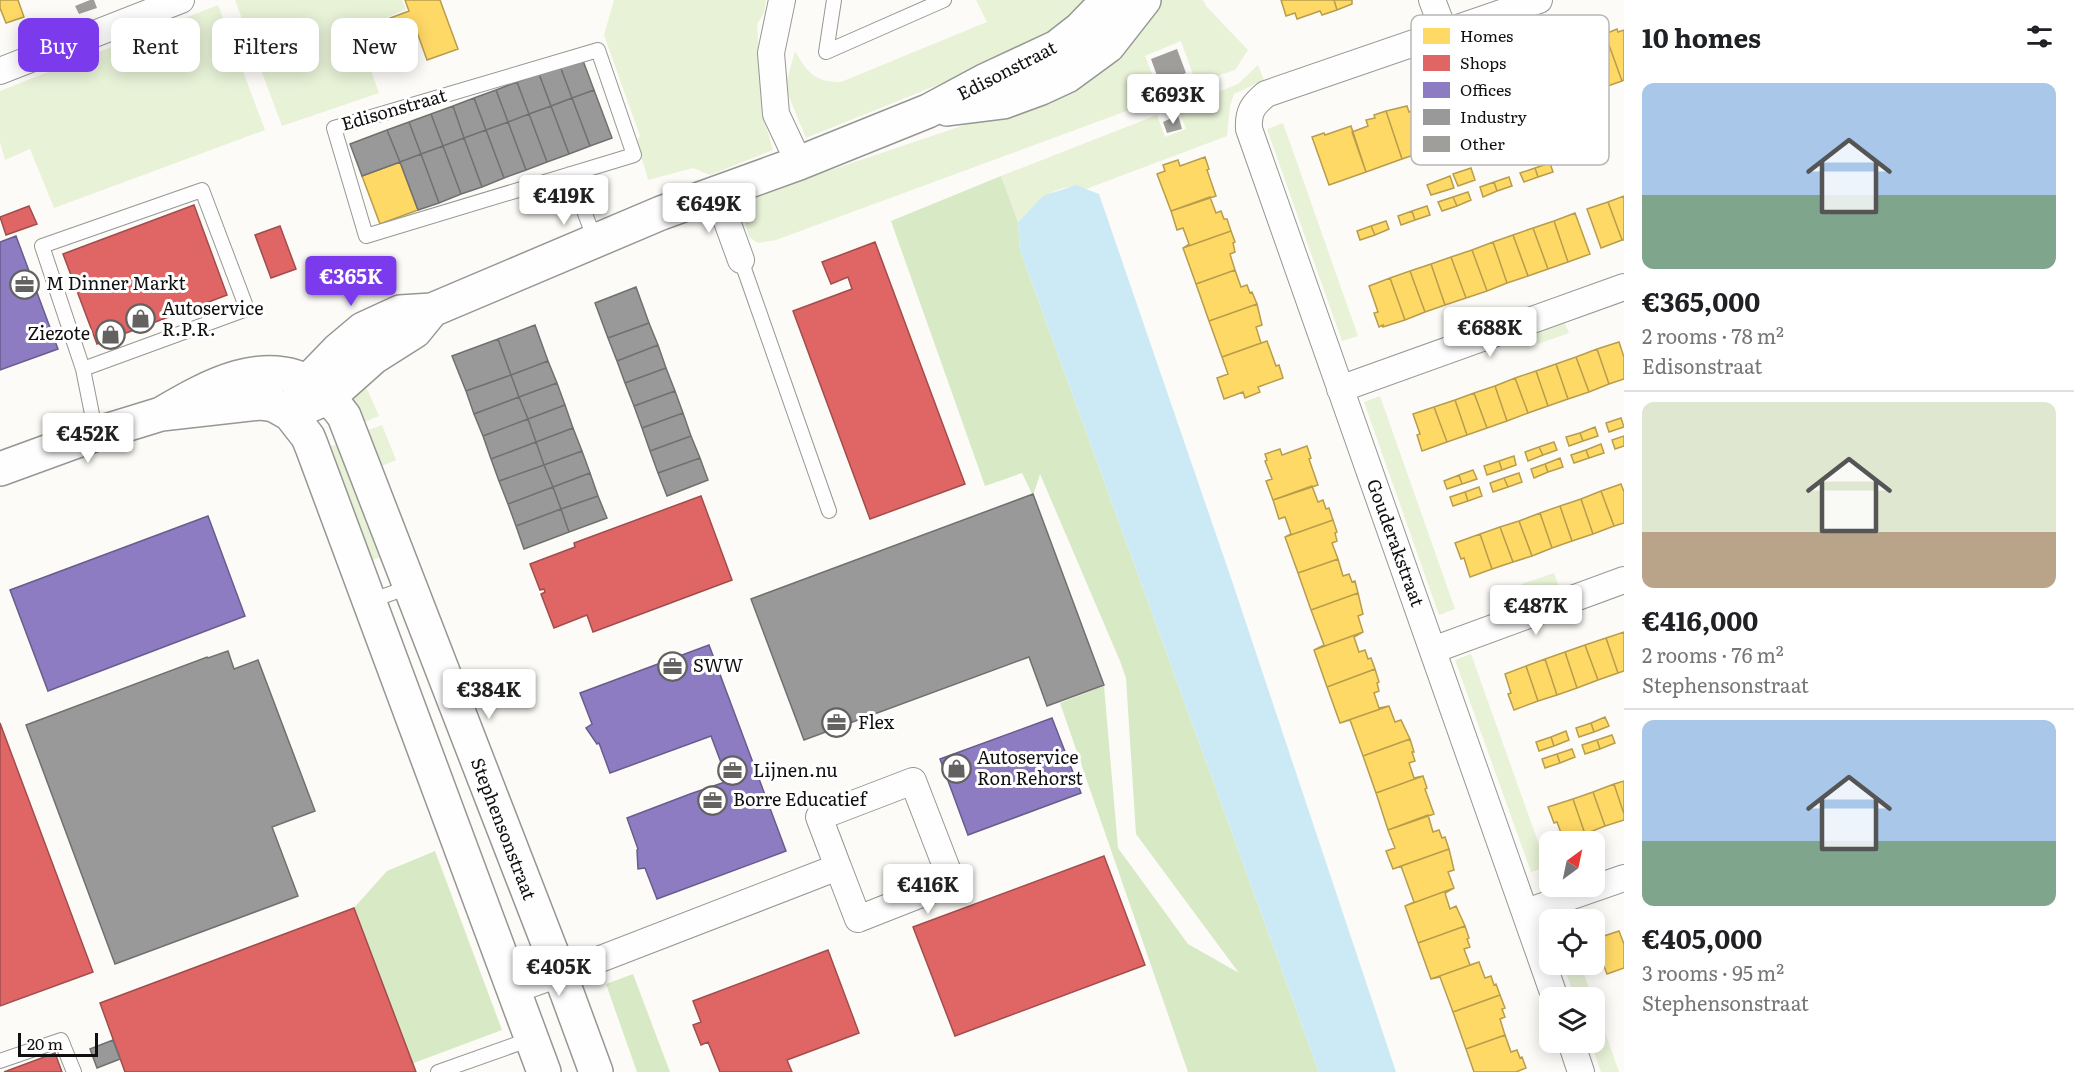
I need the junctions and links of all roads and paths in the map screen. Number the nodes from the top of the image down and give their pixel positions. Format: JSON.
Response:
{"nodes":[{"id":1,"x":181,"y":0,"type":"edge"},
{"id":2,"x":782,"y":0,"type":"edge"},
{"id":3,"x":834,"y":0,"type":"edge"},
{"id":4,"x":944,"y":0,"type":"edge"},
{"id":5,"x":1108,"y":0,"type":"edge"},
{"id":6,"x":1144,"y":0,"type":"edge"},
{"id":7,"x":1432,"y":0,"type":"edge"},
{"id":8,"x":1539,"y":0,"type":"edge"},
{"id":9,"x":1437,"y":15,"type":"edge"},
{"id":10,"x":1497,"y":15,"type":"edge"},
{"id":11,"x":1411,"y":45,"type":"edge"},
{"id":12,"x":0,"y":71,"type":"edge"},
{"id":13,"x":928,"y":111,"type":"junction"},
{"id":14,"x":799,"y":163,"type":"junction"},
{"id":15,"x":570,"y":174,"type":"junction"},
{"id":16,"x":717,"y":194,"type":"junction"},
{"id":17,"x":595,"y":240,"type":"junction"},
{"id":18,"x":741,"y":260,"type":"joint"},
{"id":19,"x":1624,"y":287,"type":"edge"},
{"id":20,"x":83,"y":369,"type":"junction"},
{"id":21,"x":319,"y":389,"type":"junction"},
{"id":22,"x":1340,"y":389,"type":"junction"},
{"id":23,"x":161,"y":414,"type":"junction"},
{"id":24,"x":290,"y":414,"type":"junction"},
{"id":25,"x":96,"y":434,"type":"junction"},
{"id":26,"x":0,"y":469,"type":"edge"},
{"id":27,"x":829,"y":511,"type":"dead end"},
{"id":28,"x":1624,"y":580,"type":"edge"},
{"id":29,"x":409,"y":586,"type":"junction"},
{"id":30,"x":370,"y":601,"type":"junction"},
{"id":31,"x":1433,"y":650,"type":"junction"},
{"id":32,"x":838,"y":867,"type":"junction"},
{"id":33,"x":1624,"y":878,"type":"edge"},
{"id":34,"x":1526,"y":912,"type":"junction"},
{"id":35,"x":560,"y":974,"type":"junction"},
{"id":36,"x":1551,"y":987,"type":"edge"},
{"id":37,"x":514,"y":990,"type":"junction"},
{"id":38,"x":531,"y":1039,"type":"junction"},
{"id":39,"x":1575,"y":1053,"type":"edge"},
{"id":40,"x":0,"y":1061,"type":"edge"},
{"id":41,"x":74,"y":1072,"type":"edge"},
{"id":42,"x":438,"y":1072,"type":"edge"},
{"id":43,"x":544,"y":1072,"type":"edge"},
{"id":44,"x":596,"y":1072,"type":"edge"},
{"id":45,"x":1581,"y":1072,"type":"edge"}],
"edges":[{"from":1,"to":12,"type":"street"},
{"from":2,"to":14,"type":"street"},
{"from":3,"to":4,"type":"lane"},
{"from":5,"to":13,"type":"street","name":"Edisonstraat"},
{"from":6,"to":13,"type":"street","name":"Edisonstraat"},
{"from":7,"to":9,"type":"street"},
{"from":8,"to":10,"type":"street"},
{"from":11,"to":22,"type":"street","name":"Gouderakstraat"},
{"from":13,"to":14,"type":"street","name":"Edisonstraat"},
{"from":14,"to":16,"type":"street","name":"Edisonstraat"},
{"from":15,"to":15,"type":"lane","name":"Edisonstraat"},
{"from":15,"to":17,"type":"lane"},
{"from":16,"to":17,"type":"street","name":"Edisonstraat"},
{"from":16,"to":18,"type":"street"},
{"from":17,"to":21,"type":"street","name":"Edisonstraat"},
{"from":18,"to":27,"type":"lane"},
{"from":19,"to":22,"type":"street"},
{"from":20,"to":20,"type":"lane"},
{"from":20,"to":25,"type":"lane"},
{"from":21,"to":23,"type":"street"},
{"from":21,"to":24,"type":"street"},
{"from":21,"to":29,"type":"street","name":"Stephensonstraat"},
{"from":22,"to":31,"type":"street","name":"Gouderakstraat"},
{"from":23,"to":24,"type":"street"},
{"from":23,"to":25,"type":"street"},
{"from":24,"to":30,"type":"street"},
{"from":25,"to":26,"type":"street"},
{"from":28,"to":31,"type":"street"},
{"from":29,"to":30,"type":"lane"},
{"from":29,"to":35,"type":"street","name":"Stephensonstraat"},
{"from":30,"to":37,"type":"street"},
{"from":31,"to":34,"type":"street","name":"Gouderakstraat"},
{"from":32,"to":32,"type":"street"},
{"from":32,"to":35,"type":"street"},
{"from":33,"to":34,"type":"street"},
{"from":34,"to":36,"type":"street","name":"Gouderakstraat"},
{"from":35,"to":37,"type":"street"},
{"from":35,"to":44,"type":"street","name":"Stephensonstraat"},
{"from":37,"to":38,"type":"street"},
{"from":38,"to":42,"type":"lane"},
{"from":38,"to":43,"type":"street"},
{"from":39,"to":45,"type":"street"},
{"from":40,"to":41,"type":"lane"}]}
